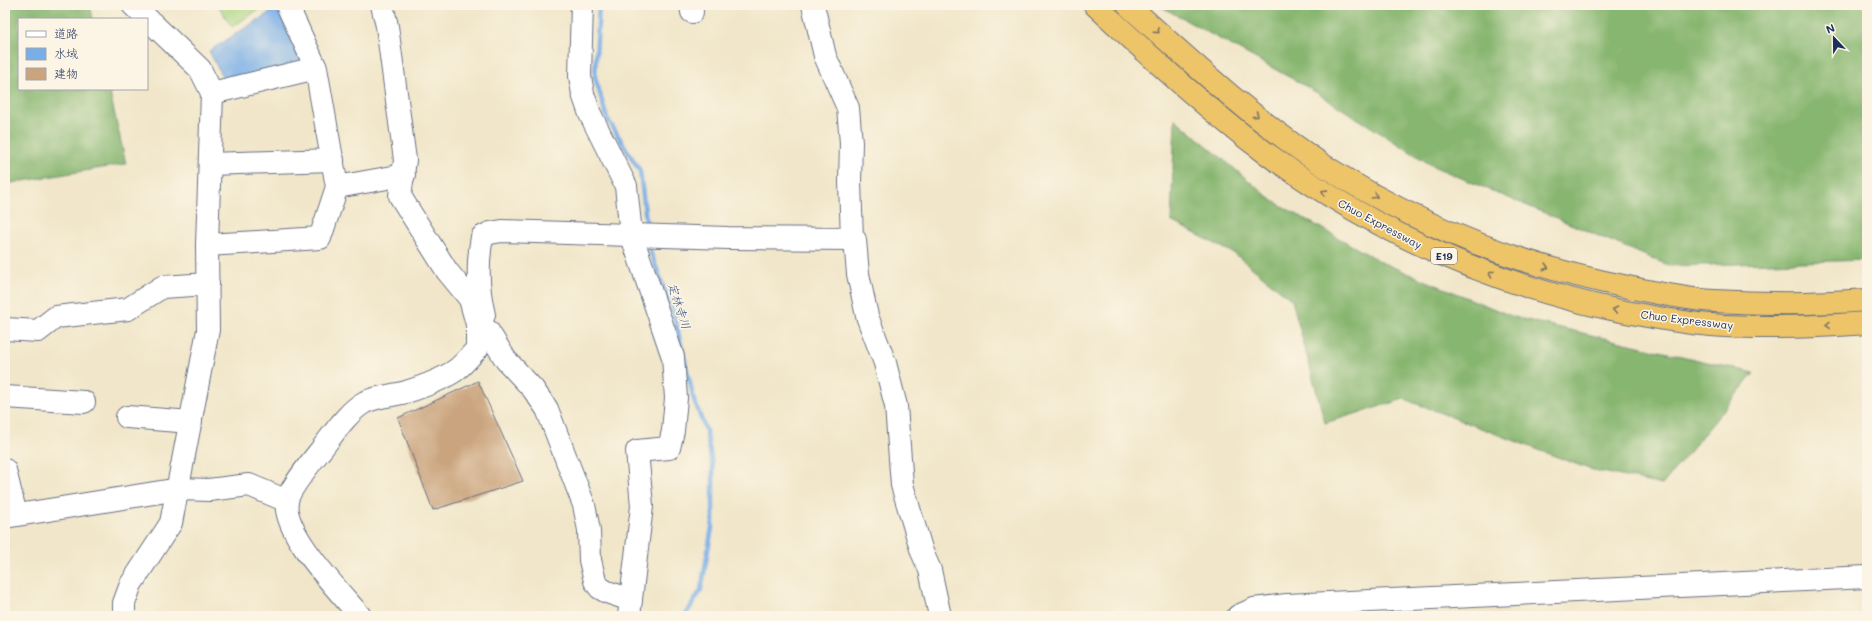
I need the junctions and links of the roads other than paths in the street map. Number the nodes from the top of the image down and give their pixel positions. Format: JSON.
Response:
{"nodes":[{"id":1,"x":288,"y":5,"type":"edge"},
{"id":2,"x":382,"y":5,"type":"edge"},
{"id":3,"x":582,"y":5,"type":"edge"},
{"id":4,"x":813,"y":5,"type":"edge"},
{"id":5,"x":1095,"y":5,"type":"edge"},
{"id":6,"x":1128,"y":5,"type":"edge"},
{"id":7,"x":147,"y":9,"type":"edge"},
{"id":8,"x":316,"y":68,"type":"junction"},
{"id":9,"x":212,"y":93,"type":"junction"},
{"id":10,"x":332,"y":160,"type":"junction"},
{"id":11,"x":210,"y":164,"type":"junction"},
{"id":12,"x":404,"y":175,"type":"junction"},
{"id":13,"x":337,"y":187,"type":"junction"},
{"id":14,"x":631,"y":234,"type":"junction"},
{"id":15,"x":852,"y":239,"type":"junction"},
{"id":16,"x":208,"y":244,"type":"junction"},
{"id":17,"x":208,"y":284,"type":"junction"},
{"id":18,"x":1867,"y":300,"type":"edge"},
{"id":19,"x":1867,"y":323,"type":"edge"},
{"id":20,"x":480,"y":326,"type":"junction"},
{"id":21,"x":5,"y":329,"type":"edge"},
{"id":22,"x":5,"y":397,"type":"edge"},
{"id":23,"x":84,"y":402,"type":"dead end"},
{"id":24,"x":127,"y":416,"type":"dead end"},
{"id":25,"x":191,"y":422,"type":"junction"},
{"id":26,"x":5,"y":470,"type":"edge"},
{"id":27,"x":179,"y":489,"type":"junction"},
{"id":28,"x":286,"y":501,"type":"junction"},
{"id":29,"x":10,"y":516,"type":"edge"},
{"id":30,"x":1867,"y":577,"type":"edge"},
{"id":31,"x":630,"y":608,"type":"edge"},
{"id":32,"x":1288,"y":610,"type":"edge"},
{"id":33,"x":124,"y":616,"type":"edge"},
{"id":34,"x":360,"y":616,"type":"edge"},
{"id":35,"x":940,"y":616,"type":"edge"},
{"id":36,"x":1238,"y":616,"type":"edge"}],
"edges":[{"from":1,"to":8,"type":"street"},
{"from":2,"to":12,"type":"street"},
{"from":3,"to":14,"type":"street"},
{"from":4,"to":15,"type":"street"},
{"from":19,"to":5,"type":"highway","name":"Chuo Expressway","number":"E19","one_way":true},
{"from":6,"to":18,"type":"highway","name":"Chuo Expressway","number":"E19","one_way":true},
{"from":7,"to":9,"type":"street"},
{"from":8,"to":9,"type":"street"},
{"from":8,"to":10,"type":"street"},
{"from":9,"to":11,"type":"street"},
{"from":10,"to":11,"type":"street"},
{"from":10,"to":13,"type":"street"},
{"from":11,"to":16,"type":"street"},
{"from":12,"to":13,"type":"street"},
{"from":12,"to":20,"type":"street"},
{"from":13,"to":16,"type":"street"},
{"from":14,"to":15,"type":"street"},
{"from":14,"to":20,"type":"street"},
{"from":14,"to":31,"type":"street"},
{"from":15,"to":35,"type":"street"},
{"from":16,"to":17,"type":"street"},
{"from":17,"to":21,"type":"street"},
{"from":17,"to":25,"type":"street"},
{"from":20,"to":28,"type":"street"},
{"from":20,"to":31,"type":"street"},
{"from":22,"to":23,"type":"street"},
{"from":24,"to":25,"type":"street"},
{"from":25,"to":27,"type":"street"},
{"from":26,"to":29,"type":"street"},
{"from":27,"to":28,"type":"street"},
{"from":27,"to":29,"type":"street"},
{"from":27,"to":33,"type":"street"},
{"from":28,"to":34,"type":"street"},
{"from":30,"to":32,"type":"street"},
{"from":32,"to":36,"type":"street"}]}
